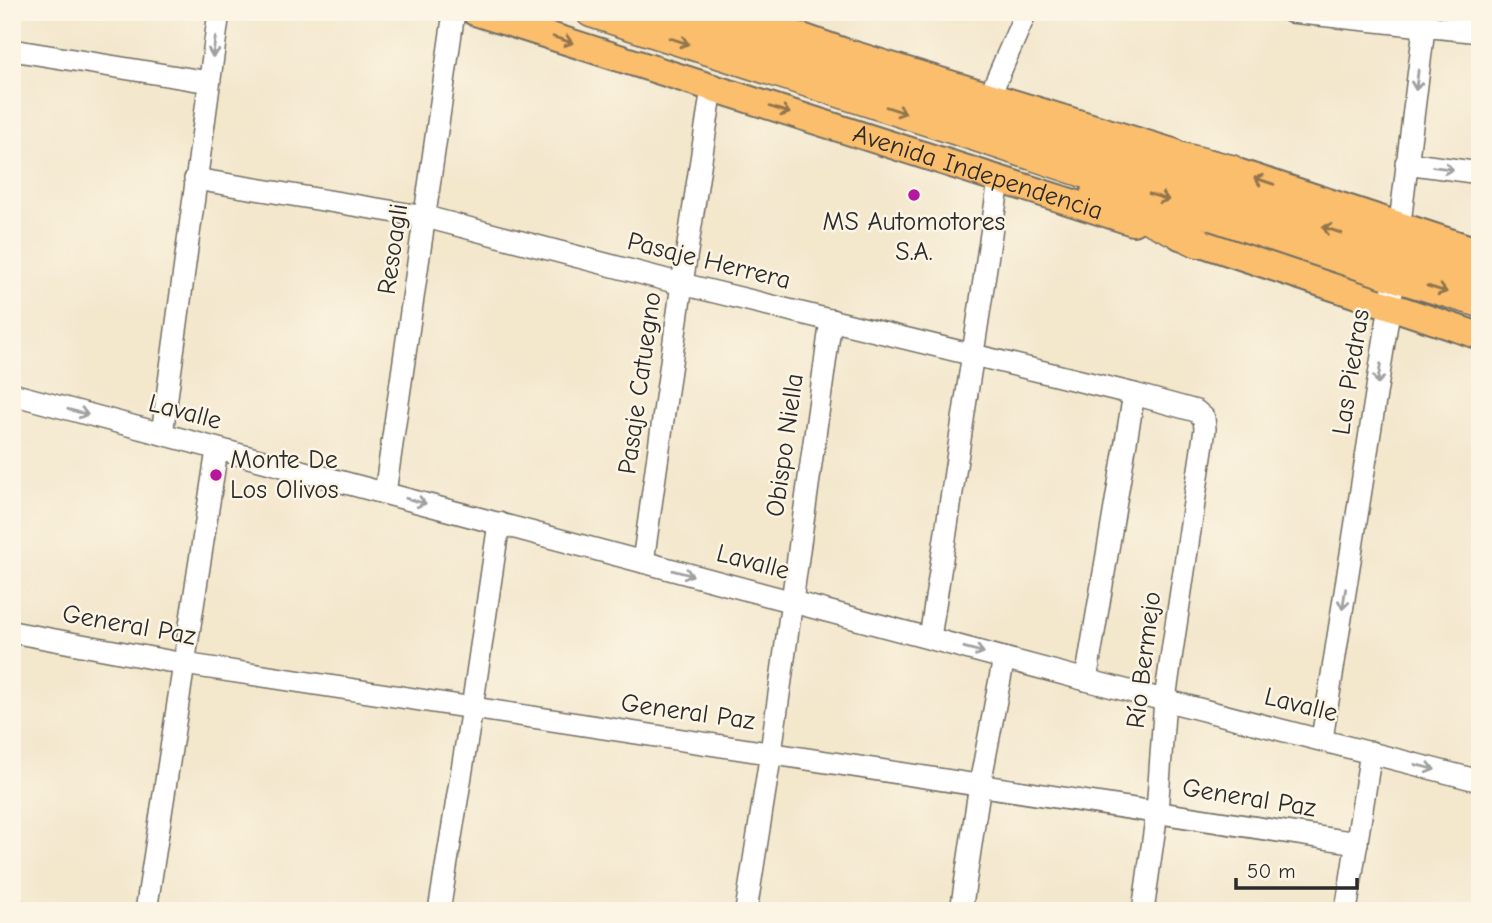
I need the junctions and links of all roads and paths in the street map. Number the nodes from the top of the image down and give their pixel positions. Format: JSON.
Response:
{"nodes":[{"id":1,"x":219,"y":12,"type":"edge"},
{"id":2,"x":454,"y":12,"type":"edge"},
{"id":3,"x":475,"y":12,"type":"edge"},
{"id":4,"x":591,"y":12,"type":"edge"},
{"id":5,"x":666,"y":12,"type":"edge"},
{"id":6,"x":722,"y":12,"type":"edge"},
{"id":7,"x":731,"y":12,"type":"edge"},
{"id":8,"x":1026,"y":12,"type":"edge"},
{"id":9,"x":1291,"y":12,"type":"edge"},
{"id":10,"x":1425,"y":19,"type":"edge"},
{"id":11,"x":1480,"y":32,"type":"edge"},
{"id":12,"x":12,"y":50,"type":"edge"},
{"id":13,"x":838,"y":69,"type":"junction"},
{"id":14,"x":209,"y":82,"type":"junction"},
{"id":15,"x":712,"y":88,"type":"junction"},
{"id":16,"x":982,"y":114,"type":"junction"},
{"id":17,"x":1406,"y":163,"type":"junction"},
{"id":18,"x":1231,"y":170,"type":"joint"},
{"id":19,"x":1480,"y":173,"type":"edge"},
{"id":20,"x":195,"y":179,"type":"junction"},
{"id":21,"x":999,"y":181,"type":"junction"},
{"id":22,"x":426,"y":217,"type":"junction"},
{"id":23,"x":1198,"y":242,"type":"junction"},
{"id":24,"x":1397,"y":251,"type":"junction"},
{"id":25,"x":1480,"y":252,"type":"edge"},
{"id":26,"x":1480,"y":279,"type":"edge"},
{"id":27,"x":682,"y":284,"type":"junction"},
{"id":28,"x":1480,"y":302,"type":"edge"},
{"id":29,"x":1389,"y":307,"type":"junction"},
{"id":30,"x":831,"y":320,"type":"junction"},
{"id":31,"x":1480,"y":336,"type":"edge"},
{"id":32,"x":974,"y":355,"type":"junction"},
{"id":33,"x":12,"y":394,"type":"edge"},
{"id":34,"x":1133,"y":394,"type":"junction"},
{"id":35,"x":1204,"y":418,"type":"joint"},
{"id":36,"x":162,"y":434,"type":"junction"},
{"id":37,"x":217,"y":450,"type":"junction"},
{"id":38,"x":385,"y":493,"type":"junction"},
{"id":39,"x":499,"y":523,"type":"junction"},
{"id":40,"x":643,"y":562,"type":"junction"},
{"id":41,"x":792,"y":602,"type":"junction"},
{"id":42,"x":12,"y":632,"type":"edge"},
{"id":43,"x":930,"y":638,"type":"junction"},
{"id":44,"x":1004,"y":658,"type":"junction"},
{"id":45,"x":184,"y":664,"type":"junction"},
{"id":46,"x":1086,"y":680,"type":"junction"},
{"id":47,"x":1165,"y":699,"type":"junction"},
{"id":48,"x":472,"y":708,"type":"junction"},
{"id":49,"x":1322,"y":739,"type":"junction"},
{"id":50,"x":771,"y":752,"type":"junction"},
{"id":51,"x":1371,"y":752,"type":"junction"},
{"id":52,"x":1480,"y":781,"type":"edge"},
{"id":53,"x":980,"y":784,"type":"junction"},
{"id":54,"x":1157,"y":812,"type":"junction"},
{"id":55,"x":1357,"y":842,"type":"junction"},
{"id":56,"x":12,"y":910,"type":"edge"},
{"id":57,"x":18,"y":911,"type":"edge"},
{"id":58,"x":146,"y":911,"type":"edge"},
{"id":59,"x":439,"y":911,"type":"edge"},
{"id":60,"x":746,"y":911,"type":"edge"},
{"id":61,"x":961,"y":911,"type":"edge"},
{"id":62,"x":1143,"y":911,"type":"edge"},
{"id":63,"x":1346,"y":911,"type":"edge"}],
"edges":[{"from":1,"to":14,"type":"street","one_way":true},
{"from":2,"to":22,"type":"street","name":"Resoagli"},
{"from":3,"to":15,"type":"main road","name":"Avenida Independencia","one_way":true},
{"from":4,"to":16,"type":"highway","name":"Avenida Independencia","one_way":true},
{"from":5,"to":13,"type":"highway","name":"Avenida Independencia"},
{"from":6,"to":13,"type":"highway"},
{"from":7,"to":16,"type":"main road","name":"Avenida Independencia"},
{"from":8,"to":16,"type":"street"},
{"from":9,"to":10,"type":"street"},
{"from":10,"to":11,"type":"street"},
{"from":10,"to":17,"type":"street","name":"Las Piedras","one_way":true},
{"from":12,"to":14,"type":"street"},
{"from":13,"to":16,"type":"highway","name":"Avenida Independencia"},
{"from":14,"to":20,"type":"street"},
{"from":15,"to":21,"type":"main road","name":"Avenida Independencia","one_way":true},
{"from":15,"to":27,"type":"street","name":"Pasaje Catuegno"},
{"from":16,"to":18,"type":"highway"},
{"from":16,"to":23,"type":"highway"},
{"from":16,"to":24,"type":"highway","name":"Avenida Independencia"},
{"from":17,"to":19,"type":"street","one_way":true},
{"from":17,"to":24,"type":"street","name":"Las Piedras"},
{"from":24,"to":18,"type":"main road","name":"Avenida Independencia","one_way":true},
{"from":20,"to":22,"type":"street","name":"Pasaje Herrera"},
{"from":20,"to":36,"type":"street"},
{"from":21,"to":23,"type":"main road","name":"Avenida Independencia"},
{"from":21,"to":32,"type":"street"},
{"from":22,"to":27,"type":"street","name":"Pasaje Herrera"},
{"from":22,"to":38,"type":"street","name":"Resoagli"},
{"from":23,"to":29,"type":"main road","name":"Avenida Independencia"},
{"from":24,"to":25,"type":"main road","name":"Avenida Independencia"},
{"from":24,"to":26,"type":"highway","name":"Avenida Independencia"},
{"from":24,"to":28,"type":"highway","name":"Avenida Independencia","one_way":true},
{"from":24,"to":29,"type":"street","name":"Las Piedras"},
{"from":27,"to":30,"type":"street","name":"Pasaje Herrera"},
{"from":27,"to":40,"type":"street","name":"Pasaje Catuegno"},
{"from":29,"to":31,"type":"main road","name":"Avenida Independencia"},
{"from":29,"to":49,"type":"street","name":"Las Piedras","one_way":true},
{"from":30,"to":32,"type":"street","name":"Pasaje Herrera"},
{"from":30,"to":41,"type":"street","name":"Obispo Niella"},
{"from":32,"to":34,"type":"street","name":"Pasaje Herrera"},
{"from":32,"to":43,"type":"street"},
{"from":33,"to":36,"type":"street","name":"Lavalle","one_way":true},
{"from":34,"to":35,"type":"street","name":"Pasaje Herrera"},
{"from":34,"to":46,"type":"street"},
{"from":35,"to":47,"type":"street","name":"Río Bermejo"},
{"from":36,"to":37,"type":"street","name":"Lavalle"},
{"from":37,"to":38,"type":"street","name":"Lavalle"},
{"from":37,"to":45,"type":"street"},
{"from":38,"to":39,"type":"street","name":"Lavalle","one_way":true},
{"from":39,"to":40,"type":"street","name":"Lavalle"},
{"from":39,"to":48,"type":"street"},
{"from":40,"to":41,"type":"street","name":"Lavalle","one_way":true},
{"from":41,"to":43,"type":"street","name":"Lavalle"},
{"from":41,"to":50,"type":"street","name":"Obispo Niella"},
{"from":42,"to":45,"type":"street","name":"General Paz"},
{"from":43,"to":44,"type":"street","name":"Lavalle","one_way":true},
{"from":44,"to":46,"type":"street","name":"Lavalle"},
{"from":44,"to":53,"type":"street"},
{"from":45,"to":48,"type":"street","name":"General Paz"},
{"from":45,"to":58,"type":"street"},
{"from":46,"to":47,"type":"street","name":"Lavalle"},
{"from":47,"to":49,"type":"street","name":"Lavalle"},
{"from":47,"to":54,"type":"street","name":"Río Bermejo"},
{"from":48,"to":50,"type":"street","name":"General Paz"},
{"from":48,"to":59,"type":"street"},
{"from":49,"to":51,"type":"street","name":"Lavalle"},
{"from":50,"to":53,"type":"street","name":"General Paz"},
{"from":50,"to":60,"type":"street","name":"Obispo Niella"},
{"from":51,"to":52,"type":"street","name":"Lavalle","one_way":true},
{"from":51,"to":55,"type":"street"},
{"from":53,"to":54,"type":"street","name":"General Paz"},
{"from":53,"to":61,"type":"street"},
{"from":54,"to":55,"type":"street","name":"General Paz"},
{"from":54,"to":62,"type":"street","name":"Río Bermejo"},
{"from":55,"to":63,"type":"street"},
{"from":56,"to":57,"type":"street"}]}
